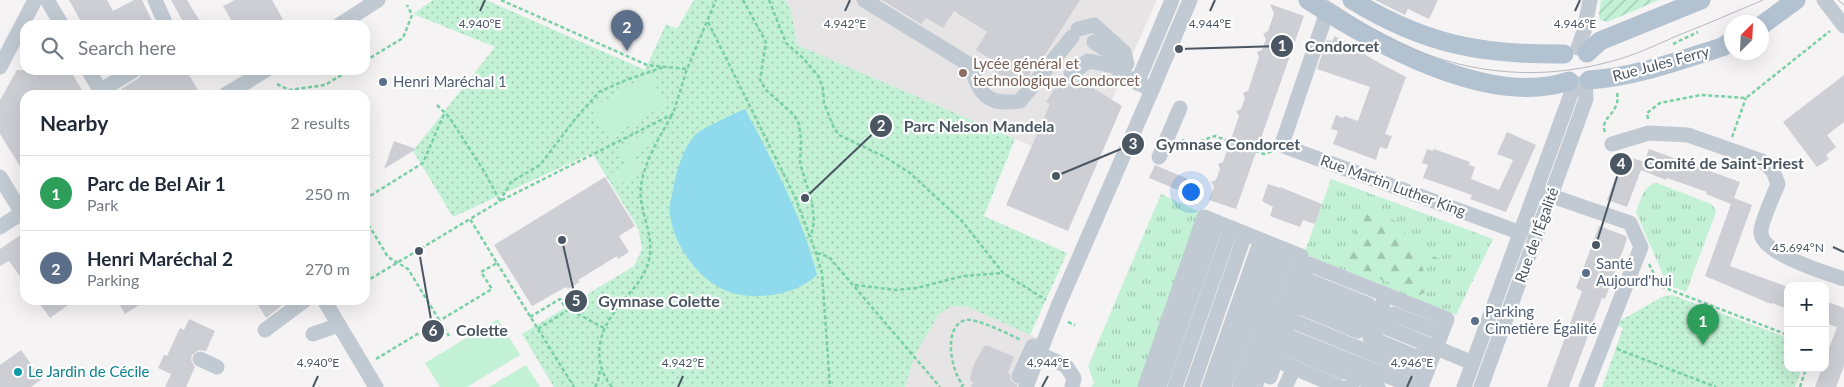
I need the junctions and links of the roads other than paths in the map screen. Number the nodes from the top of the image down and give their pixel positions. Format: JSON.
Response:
{"nodes":[{"id":1,"x":35,"y":0,"type":"edge"},
{"id":2,"x":47,"y":0,"type":"edge"},
{"id":3,"x":155,"y":0,"type":"edge"},
{"id":4,"x":378,"y":0,"type":"edge"},
{"id":5,"x":864,"y":0,"type":"edge"},
{"id":6,"x":1172,"y":0,"type":"edge"},
{"id":7,"x":1190,"y":0,"type":"edge"},
{"id":8,"x":1308,"y":0,"type":"edge"},
{"id":9,"x":1352,"y":0,"type":"edge"},
{"id":10,"x":1590,"y":0,"type":"edge"},
{"id":11,"x":1701,"y":0,"type":"edge"},
{"id":12,"x":1796,"y":0,"type":"edge"},
{"id":13,"x":1824,"y":0,"type":"edge"},
{"id":14,"x":1327,"y":12,"type":"junction"},
{"id":15,"x":1769,"y":19,"type":"edge"},
{"id":16,"x":25,"y":20,"type":"edge"},
{"id":17,"x":59,"y":20,"type":"edge"},
{"id":18,"x":164,"y":20,"type":"edge"},
{"id":19,"x":347,"y":20,"type":"edge"},
{"id":20,"x":1842,"y":24,"type":"edge"},
{"id":21,"x":20,"y":29,"type":"edge"},
{"id":22,"x":1094,"y":42,"type":"dead end"},
{"id":23,"x":1724,"y":46,"type":"edge"},
{"id":24,"x":1576,"y":52,"type":"junction"},
{"id":25,"x":1127,"y":64,"type":"junction"},
{"id":26,"x":0,"y":67,"type":"edge"},
{"id":27,"x":1071,"y":74,"type":"dead end"},
{"id":28,"x":91,"y":75,"type":"edge"},
{"id":29,"x":127,"y":75,"type":"edge"},
{"id":30,"x":258,"y":75,"type":"edge"},
{"id":31,"x":1140,"y":77,"type":"junction"},
{"id":32,"x":1579,"y":82,"type":"junction"},
{"id":33,"x":99,"y":90,"type":"edge"},
{"id":34,"x":105,"y":90,"type":"edge"},
{"id":35,"x":233,"y":90,"type":"edge"},
{"id":36,"x":1152,"y":90,"type":"junction"},
{"id":37,"x":1180,"y":108,"type":"dead end"},
{"id":38,"x":1612,"y":144,"type":"road end"},
{"id":39,"x":1159,"y":157,"type":"dead end"},
{"id":40,"x":0,"y":177,"type":"edge"},
{"id":41,"x":1536,"y":190,"type":"junction"},
{"id":42,"x":1551,"y":196,"type":"junction"},
{"id":43,"x":20,"y":207,"type":"edge"},
{"id":44,"x":20,"y":214,"type":"edge"},
{"id":45,"x":1224,"y":225,"type":"junction"},
{"id":46,"x":0,"y":227,"type":"edge"},
{"id":47,"x":1521,"y":232,"type":"junction"},
{"id":48,"x":1246,"y":234,"type":"junction"},
{"id":49,"x":1274,"y":246,"type":"junction"},
{"id":50,"x":1844,"y":280,"type":"edge"},
{"id":51,"x":1312,"y":282,"type":"dead end"},
{"id":52,"x":1195,"y":284,"type":"junction"},
{"id":53,"x":1300,"y":292,"type":"junction"},
{"id":54,"x":1224,"y":295,"type":"junction"},
{"id":55,"x":1386,"y":295,"type":"junction"},
{"id":56,"x":298,"y":305,"type":"edge"},
{"id":57,"x":327,"y":305,"type":"edge"},
{"id":58,"x":1302,"y":308,"type":"dead end"},
{"id":59,"x":1340,"y":308,"type":"junction"},
{"id":60,"x":1272,"y":319,"type":"junction"},
{"id":61,"x":339,"y":325,"type":"junction"},
{"id":62,"x":266,"y":330,"type":"dead end"},
{"id":63,"x":1434,"y":330,"type":"dead end"},
{"id":64,"x":313,"y":334,"type":"dead end"},
{"id":65,"x":1166,"y":345,"type":"junction"},
{"id":66,"x":1431,"y":346,"type":"junction"},
{"id":67,"x":1037,"y":349,"type":"junction"},
{"id":68,"x":1363,"y":350,"type":"edge"},
{"id":69,"x":1188,"y":352,"type":"junction"},
{"id":70,"x":1202,"y":358,"type":"junction"},
{"id":71,"x":200,"y":359,"type":"dead end"},
{"id":72,"x":1276,"y":360,"type":"junction"},
{"id":73,"x":1473,"y":363,"type":"junction"},
{"id":74,"x":217,"y":367,"type":"dead end"},
{"id":75,"x":1294,"y":368,"type":"junction"},
{"id":76,"x":1316,"y":369,"type":"junction"},
{"id":77,"x":1245,"y":376,"type":"edge"},
{"id":78,"x":1023,"y":381,"type":"edge"},
{"id":79,"x":1423,"y":381,"type":"edge"},
{"id":80,"x":1291,"y":385,"type":"edge"},
{"id":81,"x":376,"y":387,"type":"edge"},
{"id":82,"x":1072,"y":387,"type":"edge"},
{"id":83,"x":1145,"y":387,"type":"edge"},
{"id":84,"x":1159,"y":387,"type":"edge"},
{"id":85,"x":1175,"y":387,"type":"edge"},
{"id":86,"x":1192,"y":387,"type":"edge"},
{"id":87,"x":1209,"y":387,"type":"edge"},
{"id":88,"x":1224,"y":387,"type":"edge"},
{"id":89,"x":1378,"y":387,"type":"edge"},
{"id":90,"x":1415,"y":387,"type":"edge"},
{"id":91,"x":1464,"y":387,"type":"edge"},
{"id":92,"x":1481,"y":387,"type":"edge"},
{"id":93,"x":1586,"y":387,"type":"edge"}],
"edges":[{"from":1,"to":16,"type":"street"},
{"from":2,"to":17,"type":"street"},
{"from":3,"to":18,"type":"street"},
{"from":4,"to":19,"type":"street"},
{"from":5,"to":25,"type":"street"},
{"from":6,"to":31,"type":"street"},
{"from":7,"to":36,"type":"street"},
{"from":8,"to":14,"type":"main road","name":"Rue Jules Ferry"},
{"from":9,"to":24,"type":"main road"},
{"from":10,"to":24,"type":"street"},
{"from":11,"to":24,"type":"main road"},
{"from":12,"to":15,"type":"main road"},
{"from":13,"to":20,"type":"street"},
{"from":14,"to":32,"type":"main road","name":"Rue Jules Ferry"},
{"from":14,"to":47,"type":"street","name":"Rue Martin Luther King"},
{"from":21,"to":26,"type":"street"},
{"from":22,"to":25,"type":"street"},
{"from":23,"to":32,"type":"main road","name":"Rue Jules Ferry"},
{"from":24,"to":32,"type":"main road"},
{"from":24,"to":32,"type":"main road"},
{"from":25,"to":31,"type":"street"},
{"from":27,"to":31,"type":"street"},
{"from":28,"to":33,"type":"street"},
{"from":29,"to":34,"type":"street"},
{"from":30,"to":35,"type":"street"},
{"from":31,"to":36,"type":"street"},
{"from":32,"to":41,"type":"street","name":"Rue de l'Égalité"},
{"from":32,"to":42,"type":"street","name":"Rue de l'Égalité"},
{"from":36,"to":67,"type":"street"},
{"from":37,"to":39,"type":"street"},
{"from":38,"to":50,"type":"street"},
{"from":40,"to":43,"type":"street"},
{"from":41,"to":42,"type":"street"},
{"from":41,"to":47,"type":"street","name":"Rue de l'Égalité"},
{"from":42,"to":92,"type":"street","name":"Rue de l'Égalité"},
{"from":42,"to":93,"type":"street"},
{"from":44,"to":46,"type":"street"},
{"from":45,"to":48,"type":"street"},
{"from":45,"to":52,"type":"street"},
{"from":45,"to":52,"type":"street"},
{"from":47,"to":73,"type":"street","name":"Rue de l'Égalité"},
{"from":48,"to":49,"type":"street"},
{"from":48,"to":54,"type":"street"},
{"from":49,"to":60,"type":"street"},
{"from":49,"to":60,"type":"street"},
{"from":51,"to":59,"type":"street"},
{"from":52,"to":54,"type":"street"},
{"from":52,"to":65,"type":"street"},
{"from":52,"to":69,"type":"street"},
{"from":53,"to":55,"type":"street"},
{"from":53,"to":59,"type":"street"},
{"from":53,"to":60,"type":"street"},
{"from":54,"to":60,"type":"street"},
{"from":54,"to":70,"type":"street"},
{"from":55,"to":66,"type":"street"},
{"from":55,"to":68,"type":"street"},
{"from":56,"to":62,"type":"street"},
{"from":57,"to":61,"type":"street"},
{"from":58,"to":59,"type":"street"},
{"from":59,"to":68,"type":"street"},
{"from":59,"to":68,"type":"street"},
{"from":60,"to":68,"type":"street"},
{"from":60,"to":72,"type":"street"},
{"from":60,"to":76,"type":"street"},
{"from":60,"to":77,"type":"street"},
{"from":60,"to":77,"type":"street"},
{"from":61,"to":64,"type":"street"},
{"from":61,"to":81,"type":"street"},
{"from":63,"to":68,"type":"street"},
{"from":65,"to":69,"type":"street"},
{"from":65,"to":83,"type":"street"},
{"from":65,"to":84,"type":"street"},
{"from":66,"to":68,"type":"street"},
{"from":66,"to":73,"type":"street"},
{"from":66,"to":79,"type":"street"},
{"from":67,"to":78,"type":"street"},
{"from":67,"to":82,"type":"street"},
{"from":68,"to":76,"type":"street"},
{"from":68,"to":79,"type":"street"},
{"from":68,"to":89,"type":"street"},
{"from":68,"to":90,"type":"street"},
{"from":69,"to":70,"type":"street"},
{"from":69,"to":85,"type":"street"},
{"from":70,"to":77,"type":"street"},
{"from":70,"to":86,"type":"street"},
{"from":71,"to":74,"type":"street"},
{"from":72,"to":75,"type":"street"},
{"from":72,"to":77,"type":"street"},
{"from":73,"to":91,"type":"street","name":"Rue de l'Égalité"},
{"from":75,"to":76,"type":"street"},
{"from":75,"to":80,"type":"street"},
{"from":77,"to":87,"type":"street"},
{"from":77,"to":88,"type":"street"}]}
